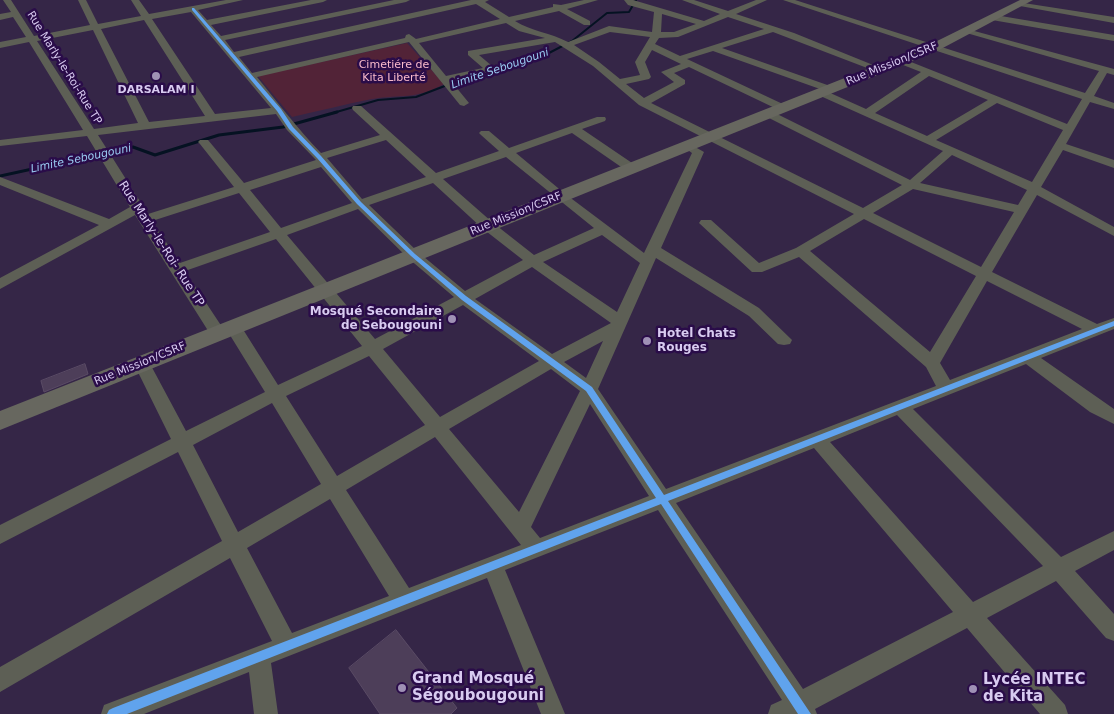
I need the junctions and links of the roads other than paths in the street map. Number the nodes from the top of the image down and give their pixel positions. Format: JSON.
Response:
{"nodes":[{"id":1,"x":6,"y":0,"type":"edge"},
{"id":2,"x":82,"y":0,"type":"edge"},
{"id":3,"x":239,"y":0,"type":"edge"},
{"id":4,"x":323,"y":0,"type":"edge"},
{"id":5,"x":362,"y":0,"type":"edge"},
{"id":6,"x":406,"y":0,"type":"edge"},
{"id":7,"x":546,"y":0,"type":"edge"},
{"id":8,"x":594,"y":0,"type":"edge"},
{"id":9,"x":628,"y":0,"type":"edge"},
{"id":10,"x":686,"y":0,"type":"edge"},
{"id":11,"x":787,"y":0,"type":"edge"},
{"id":12,"x":139,"y":1,"type":"edge"},
{"id":13,"x":480,"y":1,"type":"edge"},
{"id":14,"x":757,"y":1,"type":"edge"},
{"id":15,"x":1024,"y":2,"type":"edge"},
{"id":16,"x":371,"y":7,"type":"junction"},
{"id":17,"x":560,"y":8,"type":"junction"},
{"id":18,"x":193,"y":9,"type":"junction"},
{"id":19,"x":658,"y":11,"type":"junction"},
{"id":20,"x":727,"y":13,"type":"junction"},
{"id":21,"x":15,"y":14,"type":"junction"},
{"id":22,"x":0,"y":17,"type":"edge"},
{"id":23,"x":147,"y":18,"type":"junction"},
{"id":24,"x":994,"y":18,"type":"junction"},
{"id":25,"x":508,"y":20,"type":"junction"},
{"id":26,"x":1114,"y":20,"type":"edge"},
{"id":27,"x":206,"y":23,"type":"junction"},
{"id":28,"x":587,"y":23,"type":"dead end"},
{"id":29,"x":703,"y":23,"type":"junction"},
{"id":30,"x":95,"y":27,"type":"junction"},
{"id":31,"x":773,"y":29,"type":"junction"},
{"id":32,"x":403,"y":32,"type":"junction"},
{"id":33,"x":967,"y":32,"type":"junction"},
{"id":34,"x":656,"y":35,"type":"junction"},
{"id":35,"x":1114,"y":38,"type":"edge"},
{"id":36,"x":32,"y":39,"type":"junction"},
{"id":37,"x":219,"y":39,"type":"junction"},
{"id":38,"x":556,"y":39,"type":"junction"},
{"id":39,"x":0,"y":45,"type":"edge"},
{"id":40,"x":567,"y":45,"type":"junction"},
{"id":41,"x":649,"y":45,"type":"junction"},
{"id":42,"x":934,"y":47,"type":"junction"},
{"id":43,"x":712,"y":48,"type":"junction"},
{"id":44,"x":233,"y":55,"type":"junction"},
{"id":45,"x":684,"y":61,"type":"junction"},
{"id":46,"x":901,"y":61,"type":"junction"},
{"id":47,"x":516,"y":63,"type":"dead end"},
{"id":48,"x":490,"y":69,"type":"junction"},
{"id":49,"x":878,"y":70,"type":"junction"},
{"id":50,"x":1109,"y":70,"type":"edge"},
{"id":51,"x":928,"y":72,"type":"junction"},
{"id":52,"x":250,"y":76,"type":"junction"},
{"id":53,"x":445,"y":79,"type":"junction"},
{"id":54,"x":617,"y":83,"type":"junction"},
{"id":55,"x":825,"y":91,"type":"junction"},
{"id":56,"x":1088,"y":96,"type":"junction"},
{"id":57,"x":995,"y":100,"type":"junction"},
{"id":58,"x":464,"y":103,"type":"dead end"},
{"id":59,"x":643,"y":103,"type":"junction"},
{"id":60,"x":1114,"y":106,"type":"edge"},
{"id":61,"x":357,"y":108,"type":"dead end"},
{"id":62,"x":279,"y":110,"type":"junction"},
{"id":63,"x":776,"y":111,"type":"junction"},
{"id":64,"x":867,"y":113,"type":"junction"},
{"id":65,"x":212,"y":118,"type":"junction"},
{"id":66,"x":601,"y":119,"type":"dead end"},
{"id":67,"x":145,"y":126,"type":"junction"},
{"id":68,"x":574,"y":129,"type":"junction"},
{"id":69,"x":1069,"y":129,"type":"junction"},
{"id":70,"x":91,"y":133,"type":"junction"},
{"id":71,"x":485,"y":133,"type":"dead end"},
{"id":72,"x":389,"y":136,"type":"junction"},
{"id":73,"x":710,"y":137,"type":"junction"},
{"id":74,"x":928,"y":140,"type":"junction"},
{"id":75,"x":0,"y":142,"type":"edge"},
{"id":76,"x":204,"y":142,"type":"dead end"},
{"id":77,"x":1059,"y":145,"type":"junction"},
{"id":78,"x":688,"y":146,"type":"junction"},
{"id":79,"x":952,"y":150,"type":"junction"},
{"id":80,"x":101,"y":152,"type":"joint"},
{"id":81,"x":509,"y":153,"type":"junction"},
{"id":82,"x":321,"y":159,"type":"junction"},
{"id":83,"x":1114,"y":164,"type":"edge"},
{"id":84,"x":631,"y":168,"type":"junction"},
{"id":85,"x":436,"y":177,"type":"junction"},
{"id":86,"x":0,"y":180,"type":"edge"},
{"id":87,"x":911,"y":185,"type":"junction"},
{"id":88,"x":241,"y":188,"type":"junction"},
{"id":89,"x":1034,"y":188,"type":"junction"},
{"id":90,"x":560,"y":196,"type":"junction"},
{"id":91,"x":359,"y":204,"type":"junction"},
{"id":92,"x":1021,"y":210,"type":"junction"},
{"id":93,"x":142,"y":213,"type":"junction"},
{"id":94,"x":863,"y":214,"type":"junction"},
{"id":95,"x":706,"y":223,"type":"dead end"},
{"id":96,"x":109,"y":224,"type":"junction"},
{"id":97,"x":487,"y":225,"type":"junction"},
{"id":98,"x":604,"y":229,"type":"junction"},
{"id":99,"x":1114,"y":232,"type":"edge"},
{"id":100,"x":278,"y":233,"type":"junction"},
{"id":101,"x":801,"y":251,"type":"junction"},
{"id":102,"x":413,"y":255,"type":"junction"},
{"id":103,"x":651,"y":256,"type":"junction"},
{"id":104,"x":533,"y":261,"type":"junction"},
{"id":105,"x":178,"y":269,"type":"junction"},
{"id":106,"x":985,"y":273,"type":"junction"},
{"id":107,"x":4,"y":277,"type":"edge"},
{"id":108,"x":324,"y":291,"type":"junction"},
{"id":109,"x":464,"y":298,"type":"junction"},
{"id":110,"x":618,"y":324,"type":"junction"},
{"id":111,"x":1105,"y":326,"type":"edge"},
{"id":112,"x":225,"y":330,"type":"junction"},
{"id":113,"x":784,"y":340,"type":"dead end"},
{"id":114,"x":371,"y":348,"type":"junction"},
{"id":115,"x":1028,"y":357,"type":"junction"},
{"id":116,"x":552,"y":361,"type":"junction"},
{"id":117,"x":932,"y":363,"type":"junction"},
{"id":118,"x":142,"y":364,"type":"junction"},
{"id":119,"x":589,"y":389,"type":"junction"},
{"id":120,"x":946,"y":389,"type":"junction"},
{"id":121,"x":275,"y":394,"type":"junction"},
{"id":122,"x":900,"y":407,"type":"junction"},
{"id":123,"x":1114,"y":417,"type":"edge"},
{"id":124,"x":0,"y":421,"type":"edge"},
{"id":125,"x":438,"y":429,"type":"junction"},
{"id":126,"x":818,"y":439,"type":"junction"},
{"id":127,"x":182,"y":442,"type":"junction"},
{"id":128,"x":335,"y":488,"type":"junction"},
{"id":129,"x":663,"y":500,"type":"junction"},
{"id":130,"x":520,"y":529,"type":"junction"},
{"id":131,"x":0,"y":535,"type":"edge"},
{"id":132,"x":1114,"y":540,"type":"edge"},
{"id":133,"x":235,"y":545,"type":"junction"},
{"id":134,"x":537,"y":549,"type":"junction"},
{"id":135,"x":493,"y":566,"type":"junction"},
{"id":136,"x":1058,"y":568,"type":"junction"},
{"id":137,"x":405,"y":601,"type":"junction"},
{"id":138,"x":969,"y":614,"type":"junction"},
{"id":139,"x":1114,"y":630,"type":"edge"},
{"id":140,"x":287,"y":647,"type":"junction"},
{"id":141,"x":259,"y":658,"type":"junction"},
{"id":142,"x":0,"y":680,"type":"edge"},
{"id":143,"x":795,"y":711,"type":"edge"},
{"id":144,"x":113,"y":714,"type":"edge"},
{"id":145,"x":266,"y":714,"type":"edge"},
{"id":146,"x":553,"y":714,"type":"edge"},
{"id":147,"x":1056,"y":714,"type":"edge"}],
"edges":[{"from":1,"to":21,"type":"street","name":"Rue Marly-le-Roi-Rue TP"},
{"from":2,"to":30,"type":"street"},
{"from":3,"to":18,"type":"street"},
{"from":4,"to":27,"type":"street"},
{"from":5,"to":16,"type":"street"},
{"from":6,"to":16,"type":"street"},
{"from":7,"to":17,"type":"street"},
{"from":8,"to":17,"type":"street"},
{"from":9,"to":19,"type":"street"},
{"from":10,"to":20,"type":"street"},
{"from":11,"to":42,"type":"street"},
{"from":12,"to":23,"type":"street"},
{"from":13,"to":25,"type":"street"},
{"from":13,"to":32,"type":"street"},
{"from":14,"to":20,"type":"street"},
{"from":15,"to":24,"type":"main road","name":"Rue Mission/CSRF"},
{"from":15,"to":26,"type":"street"},
{"from":16,"to":32,"type":"street"},
{"from":16,"to":37,"type":"street"},
{"from":17,"to":25,"type":"street"},
{"from":17,"to":28,"type":"street"},
{"from":18,"to":23,"type":"street"},
{"from":18,"to":27,"type":"street"},
{"from":19,"to":29,"type":"street"},
{"from":19,"to":34,"type":"street"},
{"from":20,"to":29,"type":"street"},
{"from":20,"to":31,"type":"street"},
{"from":21,"to":22,"type":"street"},
{"from":21,"to":36,"type":"street","name":"Rue Marly-le-Roi-Rue TP"},
{"from":23,"to":30,"type":"street"},
{"from":23,"to":65,"type":"street"},
{"from":24,"to":33,"type":"main road","name":"Rue Mission/CSRF"},
{"from":24,"to":35,"type":"street"},
{"from":25,"to":32,"type":"street"},
{"from":25,"to":38,"type":"street"},
{"from":27,"to":37,"type":"street"},
{"from":29,"to":34,"type":"street"},
{"from":30,"to":36,"type":"street"},
{"from":30,"to":67,"type":"street"},
{"from":31,"to":43,"type":"street"},
{"from":31,"to":49,"type":"street"},
{"from":32,"to":44,"type":"street"},
{"from":32,"to":52,"type":"street"},
{"from":32,"to":53,"type":"street"},
{"from":33,"to":42,"type":"main road","name":"Rue Mission/CSRF"},
{"from":33,"to":50,"type":"street"},
{"from":34,"to":40,"type":"street"},
{"from":34,"to":41,"type":"street"},
{"from":36,"to":39,"type":"street"},
{"from":36,"to":70,"type":"street","name":"Rue Marly-le-Roi-Rue TP"},
{"from":37,"to":44,"type":"street"},
{"from":38,"to":40,"type":"street"},
{"from":38,"to":48,"type":"street"},
{"from":40,"to":54,"type":"street"},
{"from":41,"to":45,"type":"street"},
{"from":41,"to":54,"type":"street"},
{"from":42,"to":46,"type":"main road","name":"Rue Mission/CSRF"},
{"from":42,"to":56,"type":"street"},
{"from":43,"to":45,"type":"street"},
{"from":43,"to":55,"type":"street"},
{"from":44,"to":52,"type":"street"},
{"from":45,"to":59,"type":"street"},
{"from":45,"to":63,"type":"street"},
{"from":46,"to":49,"type":"main road","name":"Rue Mission/CSRF"},
{"from":46,"to":51,"type":"street"},
{"from":47,"to":48,"type":"street"},
{"from":48,"to":53,"type":"street"},
{"from":49,"to":55,"type":"main road","name":"Rue Mission/CSRF"},
{"from":50,"to":56,"type":"street"},
{"from":51,"to":57,"type":"street"},
{"from":51,"to":64,"type":"street"},
{"from":52,"to":62,"type":"street"},
{"from":53,"to":58,"type":"street"},
{"from":54,"to":59,"type":"street"},
{"from":55,"to":63,"type":"main road","name":"Rue Mission/CSRF"},
{"from":55,"to":64,"type":"street"},
{"from":56,"to":60,"type":"street"},
{"from":56,"to":69,"type":"street"},
{"from":57,"to":69,"type":"street"},
{"from":57,"to":74,"type":"street"},
{"from":59,"to":73,"type":"street"},
{"from":61,"to":72,"type":"street"},
{"from":62,"to":65,"type":"street"},
{"from":62,"to":82,"type":"street"},
{"from":63,"to":73,"type":"main road","name":"Rue Mission/CSRF"},
{"from":63,"to":87,"type":"street"},
{"from":64,"to":74,"type":"street"},
{"from":65,"to":67,"type":"street"},
{"from":66,"to":68,"type":"street"},
{"from":67,"to":70,"type":"street"},
{"from":68,"to":81,"type":"street"},
{"from":68,"to":84,"type":"street"},
{"from":69,"to":77,"type":"street"},
{"from":70,"to":75,"type":"street"},
{"from":70,"to":80,"type":"street","name":"Rue Marly-le-Roi-Rue TP"},
{"from":71,"to":81,"type":"street"},
{"from":72,"to":82,"type":"street"},
{"from":72,"to":85,"type":"street"},
{"from":73,"to":78,"type":"main road","name":"Rue Mission/CSRF"},
{"from":73,"to":94,"type":"street"},
{"from":74,"to":79,"type":"street"},
{"from":76,"to":88,"type":"street"},
{"from":77,"to":83,"type":"street"},
{"from":77,"to":89,"type":"street"},
{"from":78,"to":84,"type":"main road","name":"Rue Mission/CSRF"},
{"from":78,"to":103,"type":"street"},
{"from":79,"to":87,"type":"street"},
{"from":79,"to":89,"type":"street"},
{"from":80,"to":93,"type":"street","name":"Rue Marly-le-Roi- Rue TP"},
{"from":81,"to":85,"type":"street"},
{"from":81,"to":90,"type":"street"},
{"from":82,"to":88,"type":"street"},
{"from":82,"to":91,"type":"street"},
{"from":84,"to":90,"type":"main road","name":"Rue Mission/CSRF"},
{"from":85,"to":91,"type":"street"},
{"from":85,"to":97,"type":"street"},
{"from":86,"to":96,"type":"street"},
{"from":87,"to":92,"type":"street"},
{"from":87,"to":94,"type":"street"},
{"from":88,"to":93,"type":"street"},
{"from":88,"to":100,"type":"street"},
{"from":89,"to":92,"type":"street"},
{"from":89,"to":99,"type":"street"},
{"from":90,"to":97,"type":"main road","name":"Rue Mission/CSRF"},
{"from":90,"to":98,"type":"street"},
{"from":91,"to":100,"type":"street"},
{"from":91,"to":102,"type":"street"},
{"from":92,"to":106,"type":"street"},
{"from":93,"to":96,"type":"street"},
{"from":93,"to":105,"type":"street","name":"Rue Marly-le-Roi- Rue TP"},
{"from":94,"to":101,"type":"street"},
{"from":94,"to":106,"type":"street"},
{"from":95,"to":101,"type":"street"},
{"from":96,"to":107,"type":"street"},
{"from":97,"to":102,"type":"main road","name":"Rue Mission/CSRF"},
{"from":97,"to":104,"type":"street"},
{"from":98,"to":103,"type":"street"},
{"from":98,"to":104,"type":"street"},
{"from":100,"to":105,"type":"street"},
{"from":100,"to":108,"type":"street"},
{"from":101,"to":117,"type":"street"},
{"from":102,"to":108,"type":"main road","name":"Rue Mission/CSRF"},
{"from":102,"to":109,"type":"street"},
{"from":103,"to":110,"type":"street"},
{"from":103,"to":113,"type":"street"},
{"from":104,"to":109,"type":"street"},
{"from":104,"to":110,"type":"street"},
{"from":105,"to":112,"type":"street","name":"Rue Marly-le-Roi- Rue TP"},
{"from":106,"to":111,"type":"street"},
{"from":106,"to":117,"type":"street"},
{"from":108,"to":112,"type":"main road","name":"Rue Mission/CSRF"},
{"from":108,"to":114,"type":"street"},
{"from":109,"to":114,"type":"street"},
{"from":109,"to":116,"type":"street"},
{"from":110,"to":116,"type":"street"},
{"from":110,"to":119,"type":"street"},
{"from":111,"to":115,"type":"street"},
{"from":112,"to":118,"type":"main road","name":"Rue Mission/CSRF"},
{"from":112,"to":121,"type":"street"},
{"from":114,"to":121,"type":"street"},
{"from":114,"to":125,"type":"street"},
{"from":115,"to":120,"type":"street"},
{"from":115,"to":123,"type":"street"},
{"from":116,"to":119,"type":"street"},
{"from":116,"to":125,"type":"street"},
{"from":117,"to":120,"type":"street"},
{"from":118,"to":124,"type":"main road","name":"Rue Mission/CSRF"},
{"from":118,"to":127,"type":"street"},
{"from":119,"to":129,"type":"street"},
{"from":119,"to":130,"type":"street"},
{"from":120,"to":122,"type":"street"},
{"from":121,"to":127,"type":"street"},
{"from":121,"to":128,"type":"street"},
{"from":122,"to":126,"type":"street"},
{"from":122,"to":136,"type":"street"},
{"from":125,"to":128,"type":"street"},
{"from":125,"to":130,"type":"street"},
{"from":126,"to":129,"type":"street"},
{"from":126,"to":138,"type":"street"},
{"from":127,"to":131,"type":"street"},
{"from":127,"to":133,"type":"street"},
{"from":128,"to":133,"type":"street"},
{"from":128,"to":137,"type":"street"},
{"from":129,"to":134,"type":"street"},
{"from":129,"to":143,"type":"street"},
{"from":130,"to":134,"type":"street"},
{"from":132,"to":136,"type":"street"},
{"from":133,"to":140,"type":"street"},
{"from":133,"to":142,"type":"street"},
{"from":134,"to":135,"type":"street"},
{"from":135,"to":137,"type":"street"},
{"from":135,"to":146,"type":"street"},
{"from":136,"to":138,"type":"street"},
{"from":136,"to":139,"type":"street"},
{"from":137,"to":140,"type":"street"},
{"from":138,"to":143,"type":"street"},
{"from":138,"to":147,"type":"street"},
{"from":140,"to":141,"type":"street"},
{"from":141,"to":144,"type":"street"},
{"from":141,"to":145,"type":"street"}]}
